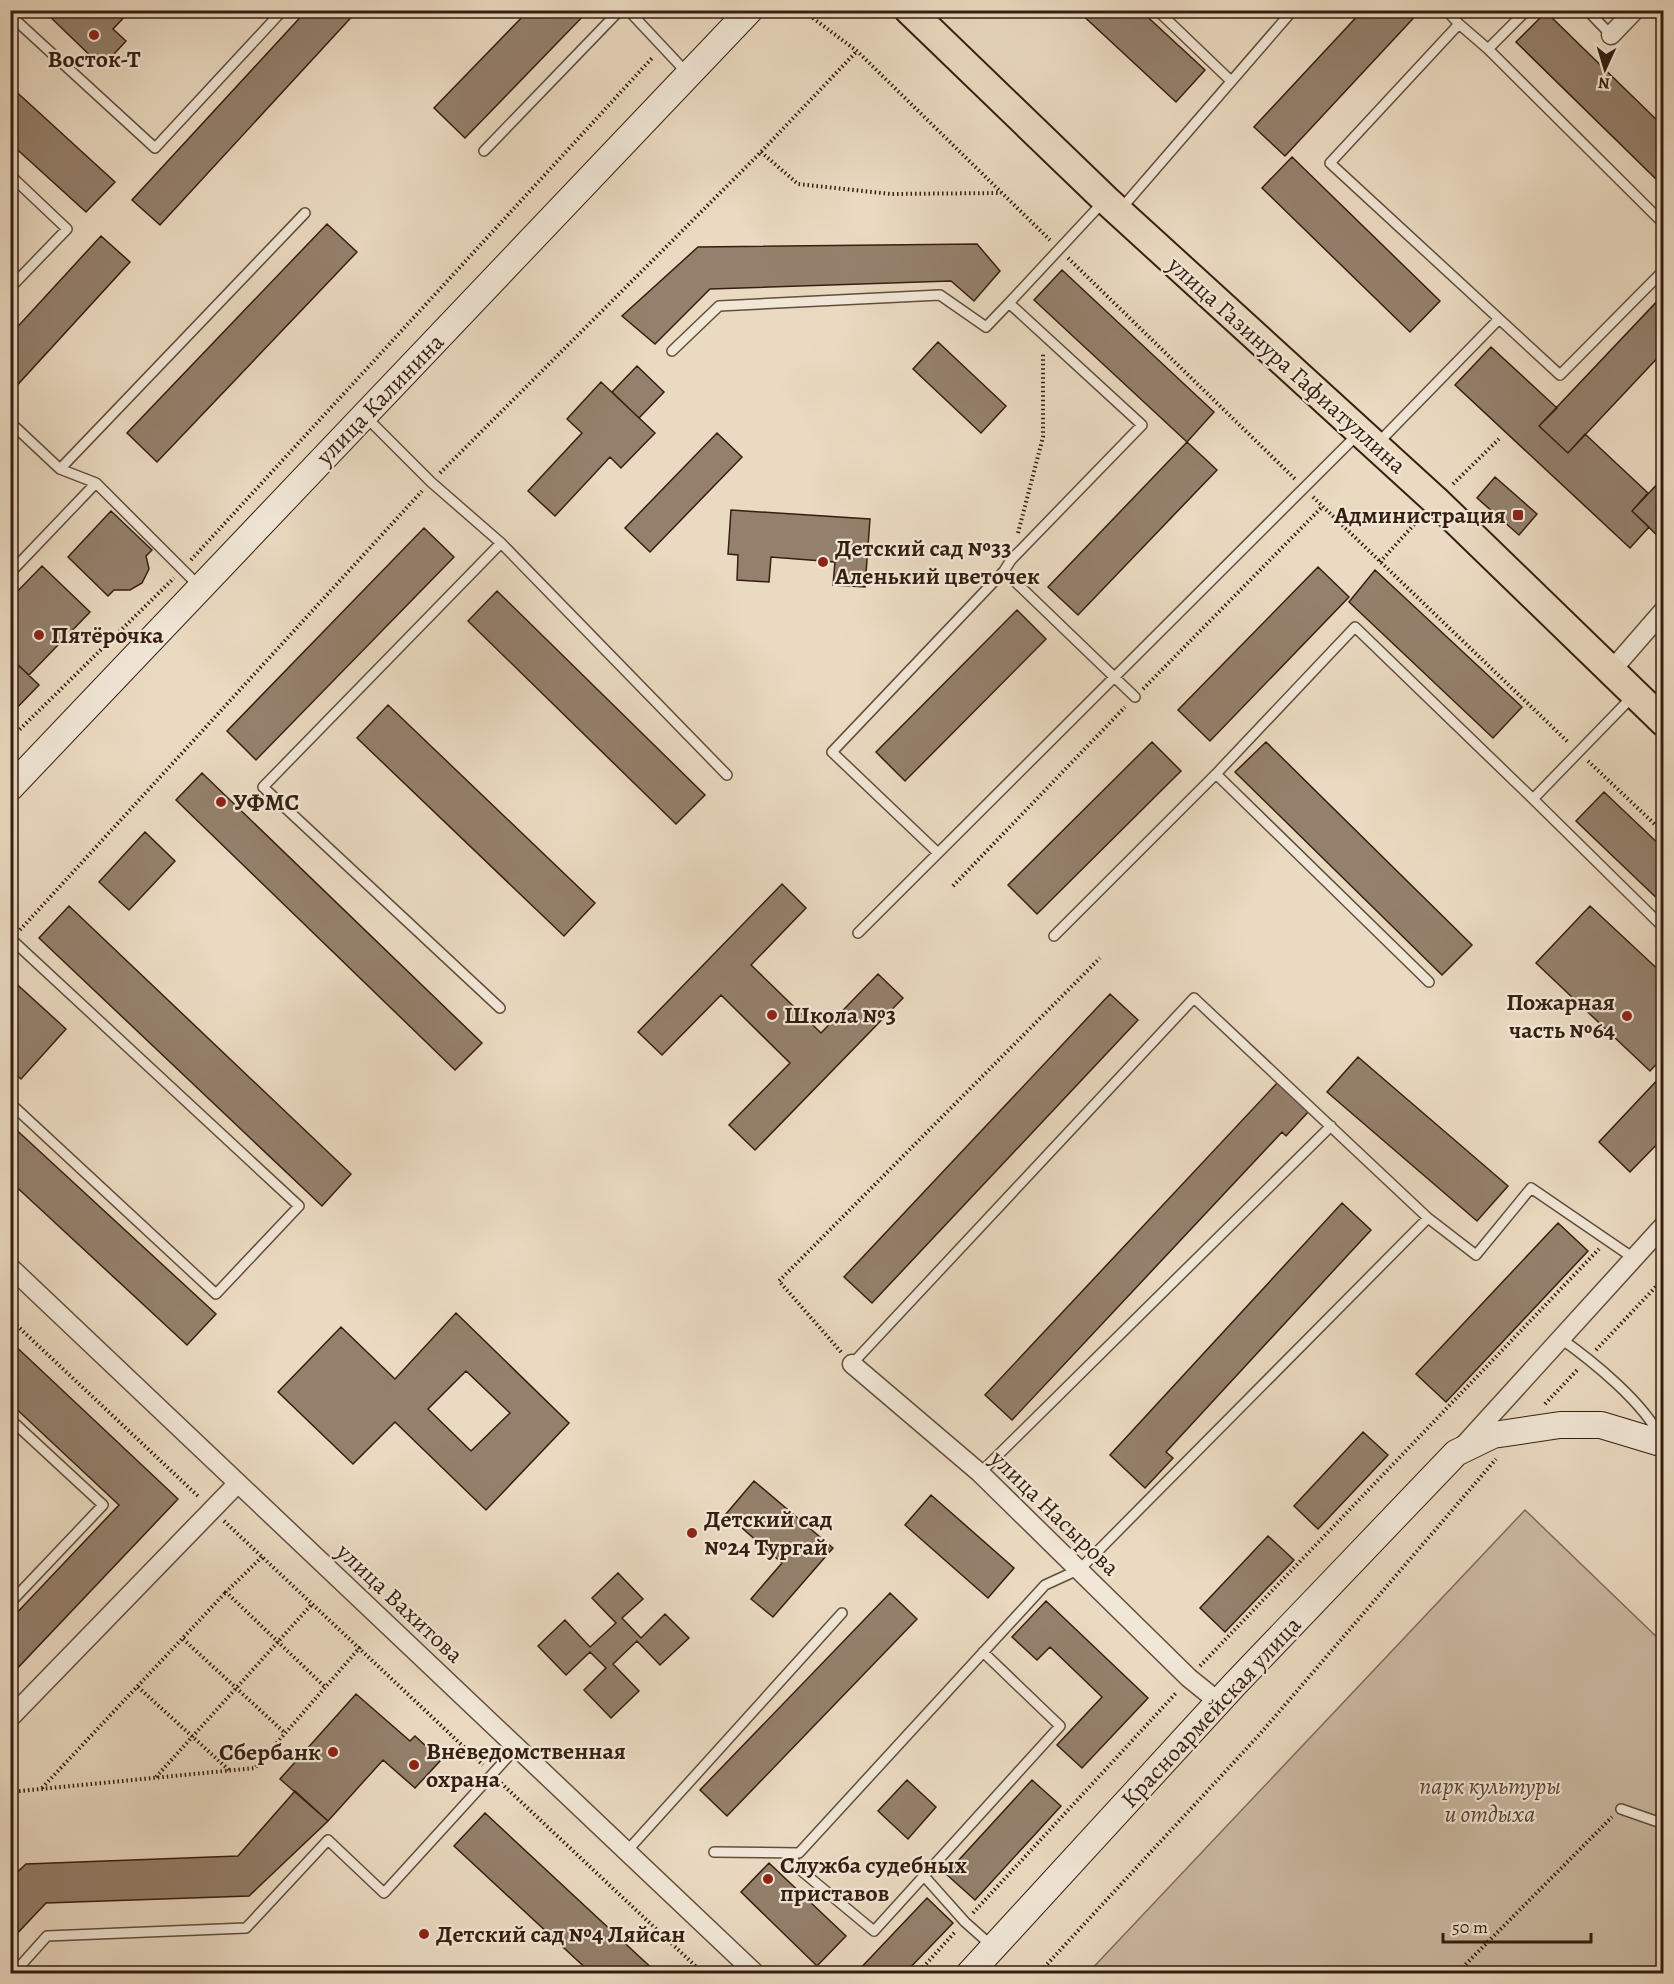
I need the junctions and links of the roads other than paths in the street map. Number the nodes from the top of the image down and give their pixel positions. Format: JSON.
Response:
{"nodes":[{"id":1,"x":283,"y":10,"type":"edge"},
{"id":2,"x":620,"y":10,"type":"edge"},
{"id":3,"x":628,"y":10,"type":"edge"},
{"id":4,"x":750,"y":10,"type":"edge"},
{"id":5,"x":909,"y":10,"type":"edge"},
{"id":6,"x":1157,"y":10,"type":"edge"},
{"id":7,"x":1293,"y":10,"type":"edge"},
{"id":8,"x":1446,"y":10,"type":"edge"},
{"id":9,"x":1527,"y":10,"type":"edge"},
{"id":10,"x":1587,"y":10,"type":"edge"},
{"id":11,"x":1635,"y":10,"type":"edge"},
{"id":12,"x":10,"y":15,"type":"edge"},
{"id":13,"x":1460,"y":24,"type":"junction"},
{"id":14,"x":1611,"y":35,"type":"joint"},
{"id":15,"x":1488,"y":48,"type":"junction"},
{"id":16,"x":689,"y":76,"type":"junction"},
{"id":17,"x":1231,"y":81,"type":"junction"},
{"id":18,"x":484,"y":151,"type":"dead end"},
{"id":19,"x":10,"y":175,"type":"edge"},
{"id":20,"x":1112,"y":206,"type":"junction"},
{"id":21,"x":305,"y":213,"type":"dead end"},
{"id":22,"x":1664,"y":224,"type":"edge"},
{"id":23,"x":1664,"y":270,"type":"edge"},
{"id":24,"x":10,"y":288,"type":"edge"},
{"id":25,"x":1008,"y":303,"type":"junction"},
{"id":26,"x":1499,"y":319,"type":"junction"},
{"id":27,"x":672,"y":351,"type":"dead end"},
{"id":28,"x":364,"y":416,"type":"junction"},
{"id":29,"x":10,"y":426,"type":"edge"},
{"id":30,"x":1368,"y":438,"type":"junction"},
{"id":31,"x":60,"y":469,"type":"junction"},
{"id":32,"x":96,"y":483,"type":"junction"},
{"id":33,"x":501,"y":543,"type":"junction"},
{"id":34,"x":1004,"y":571,"type":"junction"},
{"id":35,"x":10,"y":573,"type":"edge"},
{"id":36,"x":191,"y":578,"type":"junction"},
{"id":37,"x":1664,"y":610,"type":"edge"},
{"id":38,"x":1611,"y":671,"type":"junction"},
{"id":39,"x":1114,"y":677,"type":"junction"},
{"id":40,"x":1635,"y":694,"type":"junction"},
{"id":41,"x":1135,"y":696,"type":"road end"},
{"id":42,"x":1664,"y":722,"type":"edge"},
{"id":43,"x":1216,"y":774,"type":"junction"},
{"id":44,"x":727,"y":775,"type":"dead end"},
{"id":45,"x":10,"y":788,"type":"edge"},
{"id":46,"x":1533,"y":799,"type":"junction"},
{"id":47,"x":938,"y":853,"type":"junction"},
{"id":48,"x":1664,"y":928,"type":"edge"},
{"id":49,"x":858,"y":933,"type":"dead end"},
{"id":50,"x":1054,"y":936,"type":"dead end"},
{"id":51,"x":10,"y":938,"type":"edge"},
{"id":52,"x":1429,"y":982,"type":"dead end"},
{"id":53,"x":500,"y":1008,"type":"dead end"},
{"id":54,"x":10,"y":1103,"type":"edge"},
{"id":55,"x":1330,"y":1126,"type":"junction"},
{"id":56,"x":1428,"y":1218,"type":"junction"},
{"id":57,"x":1664,"y":1225,"type":"edge"},
{"id":58,"x":1632,"y":1257,"type":"junction"},
{"id":59,"x":10,"y":1267,"type":"edge"},
{"id":60,"x":1560,"y":1338,"type":"junction"},
{"id":61,"x":852,"y":1364,"type":"joint"},
{"id":62,"x":10,"y":1419,"type":"edge"},
{"id":63,"x":1663,"y":1444,"type":"edge"},
{"id":64,"x":1456,"y":1453,"type":"junction"},
{"id":65,"x":981,"y":1473,"type":"junction"},
{"id":66,"x":238,"y":1483,"type":"junction"},
{"id":67,"x":1080,"y":1569,"type":"junction"},
{"id":68,"x":10,"y":1603,"type":"edge"},
{"id":69,"x":842,"y":1613,"type":"dead end"},
{"id":70,"x":983,"y":1652,"type":"junction"},
{"id":71,"x":1220,"y":1703,"type":"junction"},
{"id":72,"x":10,"y":1718,"type":"edge"},
{"id":73,"x":517,"y":1747,"type":"junction"},
{"id":74,"x":1621,"y":1809,"type":"road end"},
{"id":75,"x":1664,"y":1824,"type":"edge"},
{"id":76,"x":627,"y":1851,"type":"junction"},
{"id":77,"x":714,"y":1852,"type":"dead end"},
{"id":78,"x":790,"y":1853,"type":"junction"},
{"id":79,"x":924,"y":1876,"type":"junction"},
{"id":80,"x":993,"y":1947,"type":"junction"},
{"id":81,"x":13,"y":1974,"type":"edge"},
{"id":82,"x":756,"y":1974,"type":"edge"},
{"id":83,"x":969,"y":1974,"type":"edge"}],
"edges":[{"from":1,"to":12,"type":"lane"},
{"from":2,"to":18,"type":"lane"},
{"from":3,"to":16,"type":"lane"},
{"from":4,"to":16,"type":"street","name":"улица Калинина"},
{"from":5,"to":20,"type":"main road","name":"улица Газинура Гафиатуллина"},
{"from":6,"to":17,"type":"lane"},
{"from":7,"to":17,"type":"lane"},
{"from":8,"to":13,"type":"lane"},
{"from":9,"to":15,"type":"lane"},
{"from":10,"to":14,"type":"lane"},
{"from":11,"to":14,"type":"street"},
{"from":13,"to":15,"type":"lane"},
{"from":13,"to":26,"type":"lane"},
{"from":15,"to":22,"type":"lane"},
{"from":16,"to":28,"type":"street","name":"улица Калинина"},
{"from":17,"to":20,"type":"lane"},
{"from":19,"to":24,"type":"lane"},
{"from":20,"to":25,"type":"lane"},
{"from":20,"to":30,"type":"main road","name":"улица Газинура Гафиатуллина"},
{"from":21,"to":31,"type":"lane"},
{"from":23,"to":26,"type":"lane"},
{"from":25,"to":27,"type":"lane"},
{"from":25,"to":34,"type":"lane"},
{"from":26,"to":30,"type":"lane"},
{"from":28,"to":33,"type":"lane"},
{"from":28,"to":36,"type":"street","name":"улица Калинина"},
{"from":29,"to":31,"type":"lane"},
{"from":30,"to":38,"type":"main road","name":"улица Газинура Гафиатуллина"},
{"from":30,"to":39,"type":"lane"},
{"from":31,"to":32,"type":"lane"},
{"from":32,"to":35,"type":"lane"},
{"from":32,"to":36,"type":"lane"},
{"from":33,"to":44,"type":"lane"},
{"from":33,"to":53,"type":"lane"},
{"from":34,"to":39,"type":"lane"},
{"from":34,"to":47,"type":"lane"},
{"from":36,"to":45,"type":"street","name":"улица Калинина"},
{"from":37,"to":38,"type":"street"},
{"from":38,"to":40,"type":"main road","name":"улица Газинура Гафиатуллина"},
{"from":39,"to":41,"type":"lane"},
{"from":39,"to":47,"type":"lane"},
{"from":40,"to":42,"type":"main road","name":"улица Газинура Гафиатуллина"},
{"from":40,"to":46,"type":"lane"},
{"from":43,"to":46,"type":"lane"},
{"from":43,"to":50,"type":"lane"},
{"from":43,"to":52,"type":"lane"},
{"from":46,"to":48,"type":"lane"},
{"from":47,"to":49,"type":"lane"},
{"from":51,"to":54,"type":"lane"},
{"from":55,"to":56,"type":"lane"},
{"from":55,"to":61,"type":"lane"},
{"from":55,"to":65,"type":"lane"},
{"from":56,"to":58,"type":"lane"},
{"from":56,"to":67,"type":"lane"},
{"from":57,"to":58,"type":"street"},
{"from":58,"to":60,"type":"street"},
{"from":59,"to":66,"type":"street","name":"улица Вахитова"},
{"from":60,"to":63,"type":"lane"},
{"from":60,"to":64,"type":"street"},
{"from":61,"to":65,"type":"street","name":"улица Насырова"},
{"from":62,"to":68,"type":"lane"},
{"from":63,"to":64,"type":"street"},
{"from":64,"to":71,"type":"street","name":"Красноармейская улица"},
{"from":65,"to":67,"type":"street","name":"улица Насырова"},
{"from":66,"to":72,"type":"street"},
{"from":66,"to":73,"type":"street","name":"улица Вахитова"},
{"from":67,"to":70,"type":"lane"},
{"from":67,"to":71,"type":"street","name":"улица Насырова"},
{"from":69,"to":76,"type":"lane"},
{"from":70,"to":78,"type":"lane"},
{"from":70,"to":79,"type":"lane"},
{"from":71,"to":80,"type":"street","name":"Красноармейская улица"},
{"from":73,"to":76,"type":"street","name":"улица Вахитова"},
{"from":73,"to":81,"type":"lane"},
{"from":74,"to":75,"type":"lane"},
{"from":76,"to":82,"type":"street","name":"улица Вахитова"},
{"from":77,"to":78,"type":"lane"},
{"from":78,"to":79,"type":"lane"},
{"from":79,"to":80,"type":"lane"},
{"from":80,"to":83,"type":"street","name":"Красноармейская улица"}]}
